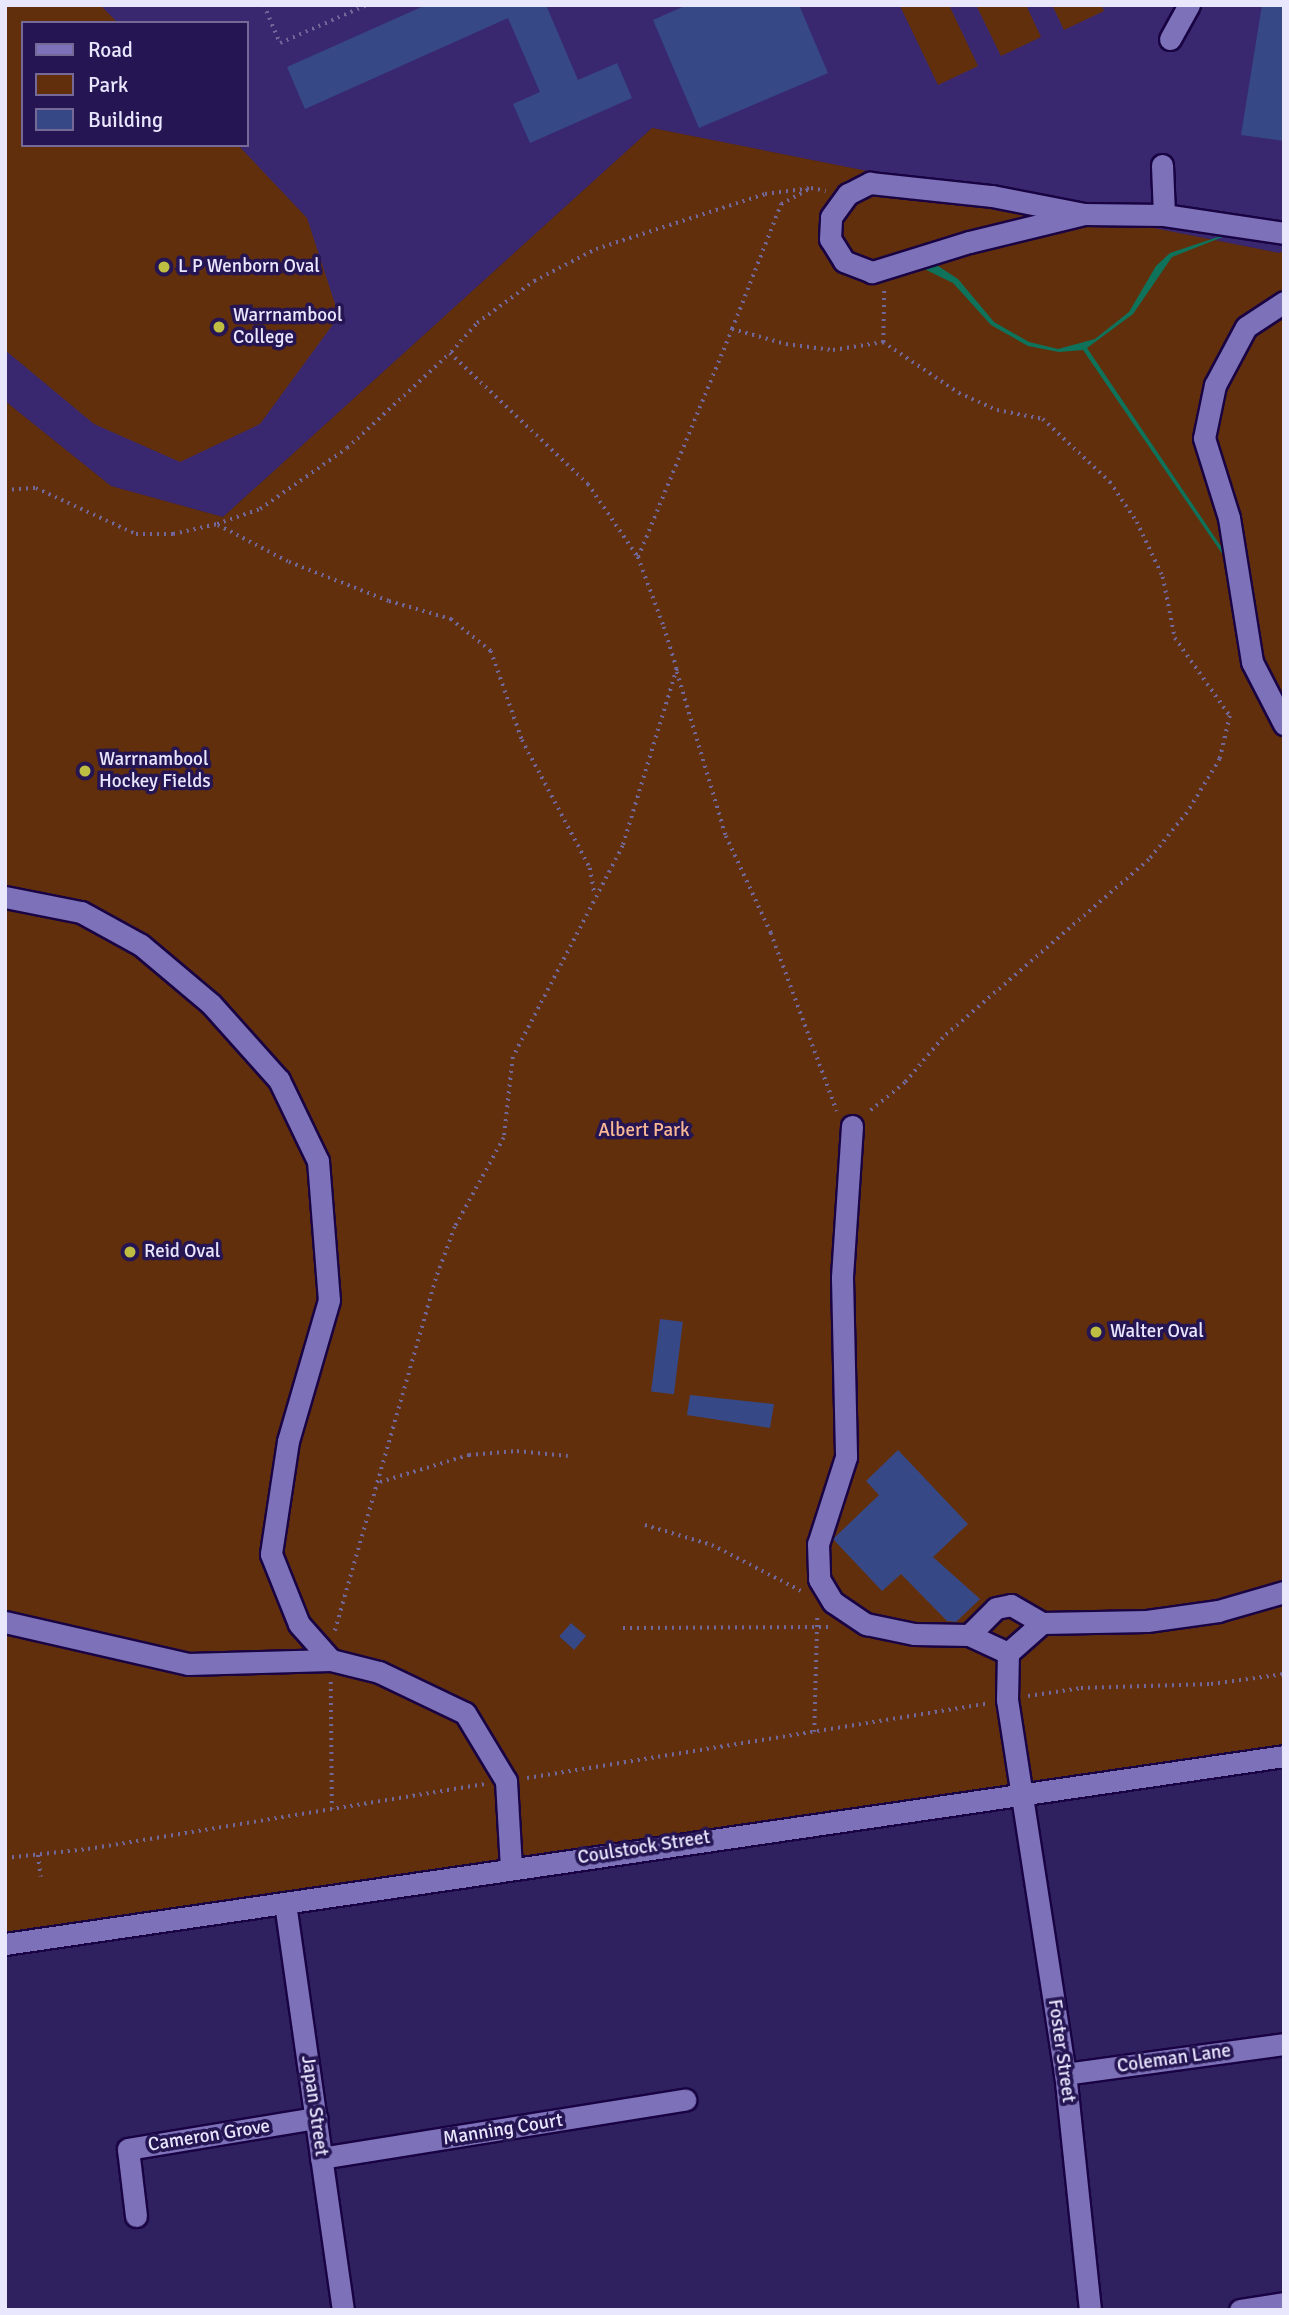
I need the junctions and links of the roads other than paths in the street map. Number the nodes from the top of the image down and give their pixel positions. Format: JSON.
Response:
{"nodes":[{"id":1,"x":1189,"y":5,"type":"edge"},
{"id":2,"x":1170,"y":39,"type":"dead end"},
{"id":3,"x":1162,"y":165,"type":"dead end"},
{"id":4,"x":1084,"y":214,"type":"junction"},
{"id":5,"x":1164,"y":215,"type":"junction"},
{"id":6,"x":1284,"y":233,"type":"edge"},
{"id":7,"x":1284,"y":302,"type":"edge"},
{"id":8,"x":1284,"y":724,"type":"edge"},
{"id":9,"x":5,"y":897,"type":"edge"},
{"id":10,"x":852,"y":1126,"type":"road end"},
{"id":11,"x":1284,"y":1592,"type":"edge"},
{"id":12,"x":5,"y":1622,"type":"edge"},
{"id":13,"x":1042,"y":1623,"type":"junction"},
{"id":14,"x":969,"y":1635,"type":"junction"},
{"id":15,"x":1008,"y":1653,"type":"junction"},
{"id":16,"x":331,"y":1660,"type":"junction"},
{"id":17,"x":1284,"y":1756,"type":"edge"},
{"id":18,"x":1022,"y":1793,"type":"junction"},
{"id":19,"x":512,"y":1868,"type":"junction"},
{"id":20,"x":285,"y":1903,"type":"junction"},
{"id":21,"x":5,"y":1944,"type":"edge"},
{"id":22,"x":1284,"y":2044,"type":"edge"},
{"id":23,"x":1065,"y":2074,"type":"junction"},
{"id":24,"x":685,"y":2100,"type":"dead end"},
{"id":25,"x":316,"y":2118,"type":"junction"},
{"id":26,"x":321,"y":2158,"type":"junction"},
{"id":27,"x":136,"y":2216,"type":"dead end"},
{"id":28,"x":1284,"y":2303,"type":"edge"},
{"id":29,"x":343,"y":2310,"type":"edge"},
{"id":30,"x":1090,"y":2310,"type":"edge"},
{"id":31,"x":1240,"y":2310,"type":"edge"}],
"edges":[{"from":1,"to":2,"type":"street"},
{"from":3,"to":5,"type":"street"},
{"from":4,"to":4,"type":"street"},
{"from":4,"to":5,"type":"street"},
{"from":5,"to":6,"type":"street"},
{"from":7,"to":8,"type":"street"},
{"from":9,"to":16,"type":"street"},
{"from":10,"to":14,"type":"street"},
{"from":11,"to":13,"type":"street"},
{"from":12,"to":16,"type":"street"},
{"from":13,"to":14,"type":"street"},
{"from":13,"to":15,"type":"street"},
{"from":14,"to":15,"type":"street"},
{"from":15,"to":18,"type":"street","name":"Foster Street"},
{"from":16,"to":19,"type":"street"},
{"from":17,"to":18,"type":"street","name":"Coulstock Street"},
{"from":18,"to":19,"type":"street","name":"Coulstock Street"},
{"from":18,"to":23,"type":"street","name":"Foster Street"},
{"from":19,"to":20,"type":"street","name":"Coulstock Street"},
{"from":20,"to":21,"type":"street","name":"Coulstock Street"},
{"from":20,"to":25,"type":"street","name":"Japan Street"},
{"from":22,"to":23,"type":"street","name":"Coleman Lane"},
{"from":23,"to":30,"type":"street","name":"Foster Street"},
{"from":24,"to":26,"type":"street","name":"Manning Court"},
{"from":25,"to":26,"type":"street","name":"Japan Street"},
{"from":25,"to":27,"type":"street","name":"Cameron Grove"},
{"from":26,"to":29,"type":"street","name":"Japan Street"},
{"from":28,"to":31,"type":"street"}]}
